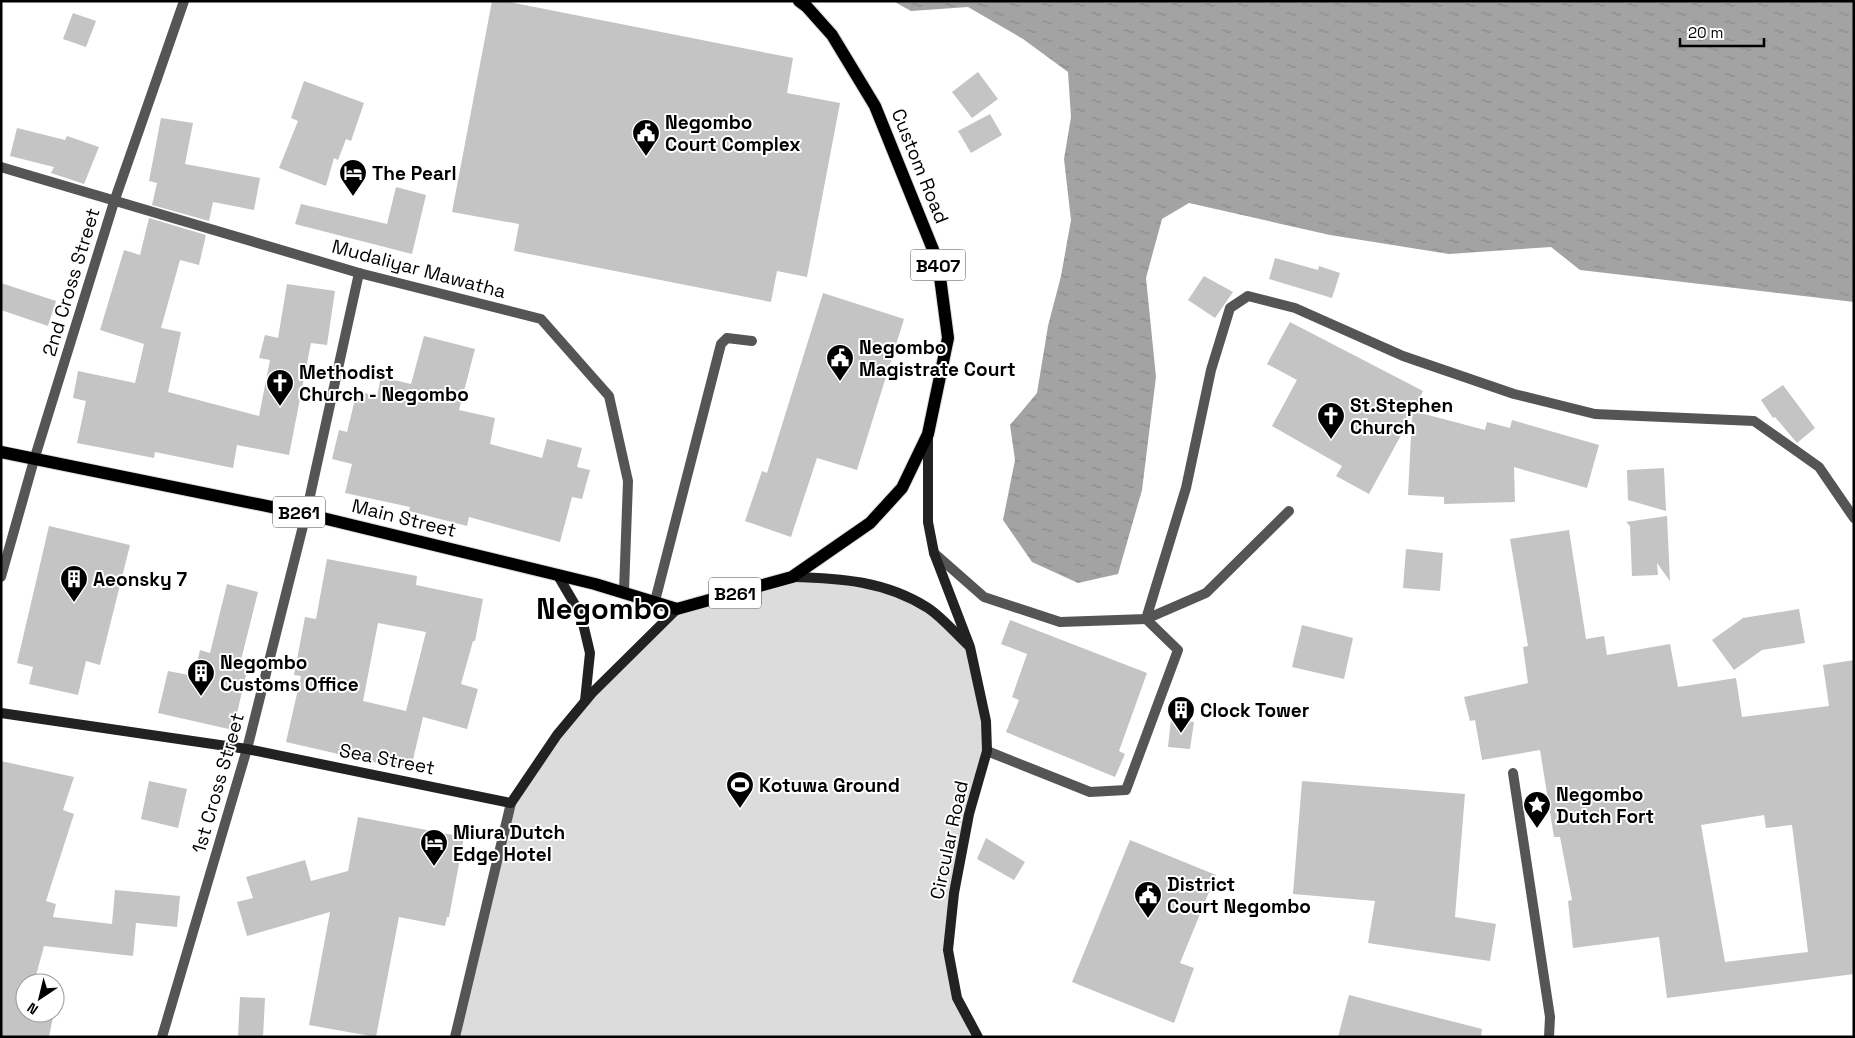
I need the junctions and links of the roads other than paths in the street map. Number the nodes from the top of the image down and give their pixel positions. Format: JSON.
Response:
{"nodes":[{"id":1,"x":184,"y":1,"type":"edge"},
{"id":2,"x":799,"y":1,"type":"edge"},
{"id":3,"x":1,"y":167,"type":"edge"},
{"id":4,"x":114,"y":202,"type":"junction"},
{"id":5,"x":359,"y":273,"type":"junction"},
{"id":6,"x":752,"y":341,"type":"dead end"},
{"id":7,"x":928,"y":434,"type":"junction"},
{"id":8,"x":1,"y":452,"type":"edge"},
{"id":9,"x":34,"y":460,"type":"junction"},
{"id":10,"x":1289,"y":511,"type":"dead end"},
{"id":11,"x":306,"y":514,"type":"junction"},
{"id":12,"x":1854,"y":518,"type":"edge"},
{"id":13,"x":934,"y":553,"type":"junction"},
{"id":14,"x":557,"y":574,"type":"junction"},
{"id":15,"x":1,"y":577,"type":"edge"},
{"id":16,"x":792,"y":577,"type":"junction"},
{"id":17,"x":624,"y":591,"type":"junction"},
{"id":18,"x":655,"y":602,"type":"junction"},
{"id":19,"x":677,"y":609,"type":"junction"},
{"id":20,"x":1146,"y":619,"type":"junction"},
{"id":21,"x":970,"y":647,"type":"junction"},
{"id":22,"x":585,"y":701,"type":"junction"},
{"id":23,"x":1,"y":713,"type":"edge"},
{"id":24,"x":247,"y":749,"type":"junction"},
{"id":25,"x":987,"y":751,"type":"junction"},
{"id":26,"x":1513,"y":773,"type":"dead end"},
{"id":27,"x":511,"y":803,"type":"junction"},
{"id":28,"x":162,"y":1037,"type":"edge"},
{"id":29,"x":455,"y":1037,"type":"edge"},
{"id":30,"x":978,"y":1037,"type":"edge"},
{"id":31,"x":1548,"y":1037,"type":"edge"}],
"edges":[{"from":1,"to":4,"type":"street","name":"2nd Cross Street"},
{"from":2,"to":7,"type":"main road","name":"Custom Road","number":"B407"},
{"from":3,"to":4,"type":"street","name":"Mudaliyar Mawatha"},
{"from":4,"to":5,"type":"street","name":"Mudaliyar Mawatha"},
{"from":4,"to":9,"type":"street","name":"2nd Cross Street"},
{"from":5,"to":11,"type":"street","name":"1st Cross Street"},
{"from":5,"to":17,"type":"street","name":"Mudaliyar Mawatha"},
{"from":6,"to":18,"type":"street"},
{"from":7,"to":13,"type":"street","name":"Circular Road"},
{"from":7,"to":16,"type":"main road","name":"Custom Road","number":"B407"},
{"from":8,"to":9,"type":"main road","name":"Main Street","number":"B261"},
{"from":9,"to":11,"type":"main road","name":"Main Street","number":"B261"},
{"from":9,"to":15,"type":"street","name":"2nd Cross Street"},
{"from":10,"to":20,"type":"street"},
{"from":11,"to":14,"type":"main road","name":"Main Street","number":"B261"},
{"from":11,"to":24,"type":"street","name":"1st Cross Street"},
{"from":12,"to":20,"type":"street"},
{"from":13,"to":20,"type":"street"},
{"from":13,"to":21,"type":"street","name":"Circular Road"},
{"from":14,"to":17,"type":"main road","name":"Main Street","number":"B261"},
{"from":14,"to":22,"type":"street"},
{"from":16,"to":19,"type":"main road","number":"B261"},
{"from":16,"to":21,"type":"street"},
{"from":17,"to":18,"type":"main road","name":"Main Street","number":"B261"},
{"from":18,"to":19,"type":"main road","name":"Main Street","number":"B261"},
{"from":19,"to":22,"type":"street"},
{"from":20,"to":25,"type":"street"},
{"from":21,"to":25,"type":"street","name":"Circular Road"},
{"from":22,"to":27,"type":"street"},
{"from":23,"to":24,"type":"street","name":"Sea Street"},
{"from":24,"to":27,"type":"street","name":"Sea Street"},
{"from":24,"to":28,"type":"street","name":"1st Cross Street"},
{"from":25,"to":30,"type":"street","name":"Circular Road"},
{"from":26,"to":31,"type":"street"},
{"from":27,"to":29,"type":"street"}]}
